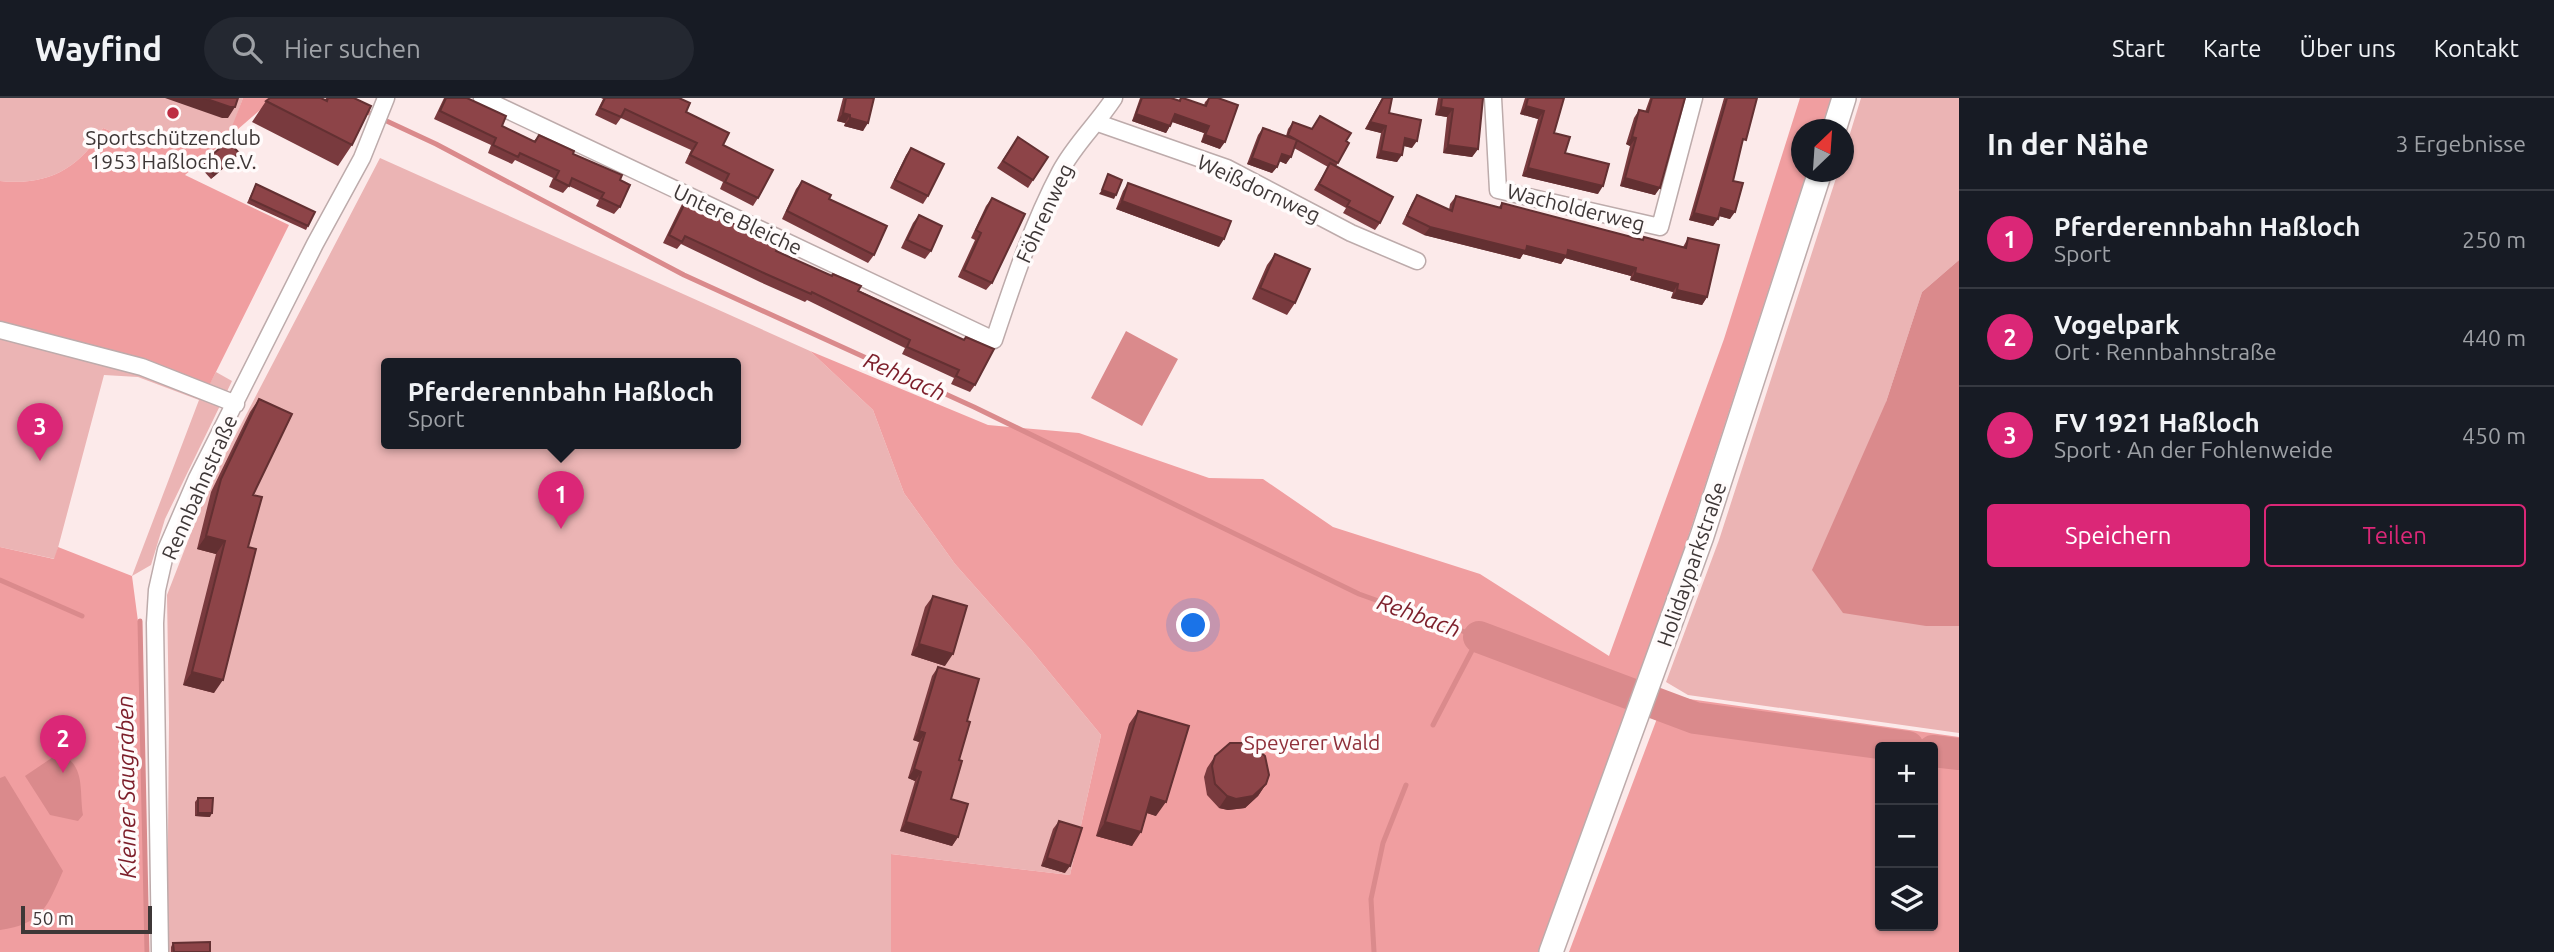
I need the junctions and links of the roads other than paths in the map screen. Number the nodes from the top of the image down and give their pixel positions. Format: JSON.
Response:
{"nodes":[{"id":1,"x":482,"y":98,"type":"edge"},
{"id":2,"x":1114,"y":98,"type":"edge"},
{"id":3,"x":1493,"y":98,"type":"edge"},
{"id":4,"x":1694,"y":98,"type":"edge"},
{"id":5,"x":1844,"y":98,"type":"edge"},
{"id":6,"x":384,"y":103,"type":"edge"},
{"id":7,"x":1837,"y":119,"type":"edge"},
{"id":8,"x":1098,"y":123,"type":"junction"},
{"id":9,"x":1817,"y":182,"type":"edge"},
{"id":10,"x":1417,"y":261,"type":"dead end"},
{"id":11,"x":0,"y":330,"type":"edge"},
{"id":12,"x":994,"y":340,"type":"joint"},
{"id":13,"x":236,"y":404,"type":"junction"},
{"id":14,"x":160,"y":952,"type":"edge"},
{"id":15,"x":1551,"y":952,"type":"edge"}],
"edges":[{"from":1,"to":12,"type":"street","name":"Untere Bleiche"},
{"from":2,"to":8,"type":"street","name":"Föhrenweg"},
{"from":3,"to":4,"type":"street","name":"Wacholderweg"},
{"from":5,"to":7,"type":"main road"},
{"from":6,"to":13,"type":"street","name":"Rennbahnstraße"},
{"from":8,"to":10,"type":"street","name":"Weißdornweg"},
{"from":8,"to":12,"type":"street","name":"Föhrenweg"},
{"from":9,"to":15,"type":"main road","name":"Holidayparkstraße"},
{"from":11,"to":13,"type":"street"},
{"from":13,"to":14,"type":"street","name":"Rennbahnstraße"}]}
